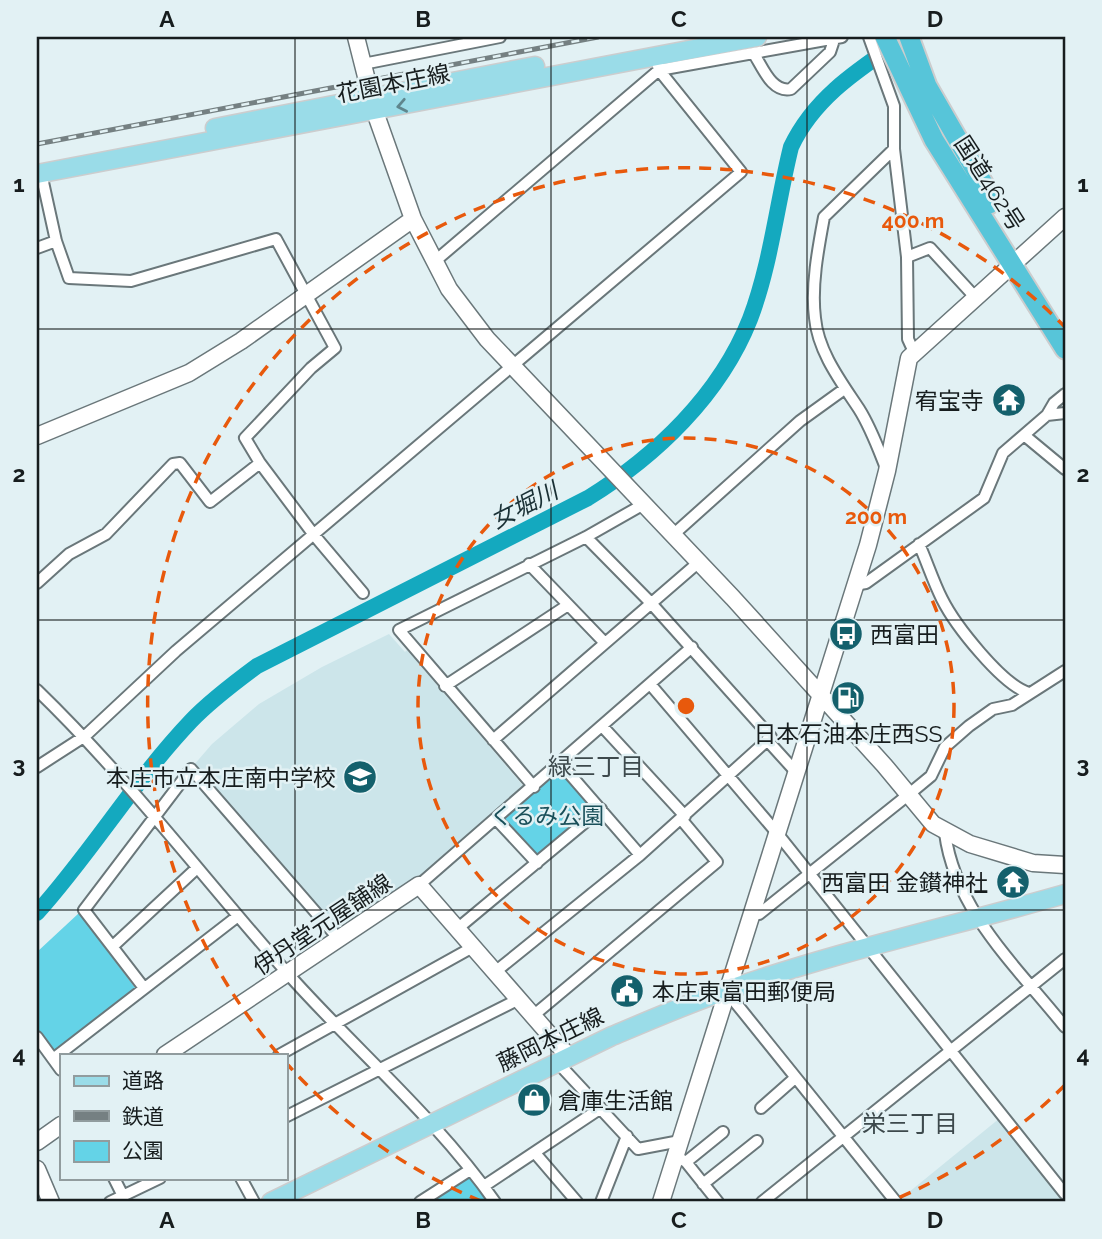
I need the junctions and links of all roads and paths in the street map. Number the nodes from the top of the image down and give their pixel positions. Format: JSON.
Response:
{"nodes":[{"id":1,"x":356,"y":37,"type":"edge"},
{"id":2,"x":500,"y":37,"type":"edge"},
{"id":3,"x":684,"y":37,"type":"edge"},
{"id":4,"x":897,"y":37,"type":"edge"},
{"id":5,"x":909,"y":37,"type":"edge"},
{"id":6,"x":875,"y":38,"type":"edge"},
{"id":7,"x":838,"y":40,"type":"edge"},
{"id":8,"x":755,"y":46,"type":"edge"},
{"id":9,"x":657,"y":62,"type":"junction"},
{"id":10,"x":363,"y":64,"type":"junction"},
{"id":11,"x":902,"y":68,"type":"junction"},
{"id":12,"x":373,"y":105,"type":"junction"},
{"id":13,"x":894,"y":149,"type":"junction"},
{"id":14,"x":38,"y":170,"type":"edge"},
{"id":15,"x":1065,"y":217,"type":"edge"},
{"id":16,"x":413,"y":219,"type":"junction"},
{"id":17,"x":56,"y":241,"type":"junction"},
{"id":18,"x":37,"y":248,"type":"edge"},
{"id":19,"x":907,"y":257,"type":"junction"},
{"id":20,"x":1018,"y":259,"type":"junction"},
{"id":21,"x":434,"y":262,"type":"junction"},
{"id":22,"x":306,"y":294,"type":"junction"},
{"id":23,"x":975,"y":297,"type":"junction"},
{"id":24,"x":1065,"y":323,"type":"edge"},
{"id":25,"x":1065,"y":349,"type":"edge"},
{"id":26,"x":914,"y":352,"type":"junction"},
{"id":27,"x":512,"y":367,"type":"junction"},
{"id":28,"x":843,"y":390,"type":"junction"},
{"id":29,"x":1065,"y":394,"type":"edge"},
{"id":30,"x":1065,"y":413,"type":"edge"},
{"id":31,"x":1047,"y":415,"type":"junction"},
{"id":32,"x":1024,"y":435,"type":"junction"},
{"id":33,"x":37,"y":436,"type":"edge"},
{"id":34,"x":260,"y":463,"type":"junction"},
{"id":35,"x":1065,"y":469,"type":"edge"},
{"id":36,"x":887,"y":471,"type":"junction"},
{"id":37,"x":644,"y":504,"type":"junction"},
{"id":38,"x":674,"y":534,"type":"junction"},
{"id":39,"x":314,"y":535,"type":"junction"},
{"id":40,"x":586,"y":537,"type":"junction"},
{"id":41,"x":919,"y":544,"type":"junction"},
{"id":42,"x":699,"y":562,"type":"junction"},
{"id":43,"x":529,"y":564,"type":"junction"},
{"id":44,"x":37,"y":583,"type":"edge"},
{"id":45,"x":854,"y":585,"type":"junction"},
{"id":46,"x":363,"y":593,"type":"dead end"},
{"id":47,"x":650,"y":602,"type":"junction"},
{"id":48,"x":568,"y":605,"type":"junction"},
{"id":49,"x":604,"y":642,"type":"junction"},
{"id":50,"x":692,"y":647,"type":"junction"},
{"id":51,"x":1065,"y":671,"type":"edge"},
{"id":52,"x":650,"y":684,"type":"junction"},
{"id":53,"x":445,"y":686,"type":"junction"},
{"id":54,"x":37,"y":690,"type":"edge"},
{"id":55,"x":820,"y":693,"type":"junction"},
{"id":56,"x":1029,"y":693,"type":"junction"},
{"id":57,"x":602,"y":726,"type":"junction"},
{"id":58,"x":85,"y":736,"type":"junction"},
{"id":59,"x":493,"y":740,"type":"junction"},
{"id":60,"x":767,"y":740,"type":"junction"},
{"id":61,"x":561,"y":764,"type":"junction"},
{"id":62,"x":37,"y":767,"type":"edge"},
{"id":63,"x":796,"y":772,"type":"junction"},
{"id":64,"x":729,"y":777,"type":"junction"},
{"id":65,"x":534,"y":787,"type":"junction"},
{"id":66,"x":908,"y":795,"type":"junction"},
{"id":67,"x":601,"y":809,"type":"junction"},
{"id":68,"x":151,"y":815,"type":"junction"},
{"id":69,"x":683,"y":817,"type":"junction"},
{"id":70,"x":497,"y":820,"type":"junction"},
{"id":71,"x":777,"y":833,"type":"junction"},
{"id":72,"x":945,"y":833,"type":"junction"},
{"id":73,"x":640,"y":855,"type":"junction"},
{"id":74,"x":537,"y":863,"type":"junction"},
{"id":75,"x":1065,"y":864,"type":"edge"},
{"id":76,"x":197,"y":868,"type":"junction"},
{"id":77,"x":809,"y":873,"type":"junction"},
{"id":78,"x":419,"y":885,"type":"junction"},
{"id":79,"x":1065,"y":894,"type":"edge"},
{"id":80,"x":751,"y":914,"type":"junction"},
{"id":81,"x":239,"y":916,"type":"junction"},
{"id":82,"x":979,"y":919,"type":"junction"},
{"id":83,"x":457,"y":929,"type":"junction"},
{"id":84,"x":338,"y":938,"type":"junction"},
{"id":85,"x":113,"y":946,"type":"junction"},
{"id":86,"x":867,"y":946,"type":"junction"},
{"id":87,"x":473,"y":947,"type":"junction"},
{"id":88,"x":1065,"y":959,"type":"edge"},
{"id":89,"x":495,"y":972,"type":"junction"},
{"id":90,"x":289,"y":974,"type":"junction"},
{"id":91,"x":1032,"y":986,"type":"junction"},
{"id":92,"x":144,"y":988,"type":"junction"},
{"id":93,"x":728,"y":989,"type":"junction"},
{"id":94,"x":519,"y":999,"type":"junction"},
{"id":95,"x":534,"y":1015,"type":"junction"},
{"id":96,"x":334,"y":1024,"type":"junction"},
{"id":97,"x":1065,"y":1027,"type":"edge"},
{"id":98,"x":37,"y":1037,"type":"edge"},
{"id":99,"x":951,"y":1051,"type":"junction"},
{"id":100,"x":170,"y":1054,"type":"edge"},
{"id":101,"x":281,"y":1054,"type":"edge"},
{"id":102,"x":53,"y":1059,"type":"junction"},
{"id":103,"x":563,"y":1060,"type":"junction"},
{"id":104,"x":60,"y":1069,"type":"edge"},
{"id":105,"x":380,"y":1070,"type":"junction"},
{"id":106,"x":795,"y":1078,"type":"junction"},
{"id":107,"x":601,"y":1108,"type":"junction"},
{"id":108,"x":761,"y":1108,"type":"dead end"},
{"id":109,"x":287,"y":1116,"type":"edge"},
{"id":110,"x":430,"y":1125,"type":"junction"},
{"id":111,"x":60,"y":1126,"type":"edge"},
{"id":112,"x":723,"y":1132,"type":"dead end"},
{"id":113,"x":627,"y":1136,"type":"junction"},
{"id":114,"x":844,"y":1137,"type":"junction"},
{"id":115,"x":757,"y":1141,"type":"dead end"},
{"id":116,"x":37,"y":1142,"type":"edge"},
{"id":117,"x":535,"y":1153,"type":"junction"},
{"id":118,"x":681,"y":1153,"type":"junction"},
{"id":119,"x":37,"y":1169,"type":"edge"},
{"id":120,"x":470,"y":1170,"type":"junction"},
{"id":121,"x":115,"y":1180,"type":"edge"},
{"id":122,"x":156,"y":1180,"type":"edge"},
{"id":123,"x":242,"y":1180,"type":"edge"},
{"id":124,"x":703,"y":1184,"type":"junction"},
{"id":125,"x":484,"y":1186,"type":"junction"},
{"id":126,"x":1065,"y":1194,"type":"edge"},
{"id":127,"x":122,"y":1196,"type":"junction"},
{"id":128,"x":51,"y":1202,"type":"edge"},
{"id":129,"x":110,"y":1202,"type":"edge"},
{"id":130,"x":254,"y":1202,"type":"edge"},
{"id":131,"x":271,"y":1202,"type":"edge"},
{"id":132,"x":420,"y":1202,"type":"edge"},
{"id":133,"x":494,"y":1202,"type":"edge"},
{"id":134,"x":577,"y":1202,"type":"edge"},
{"id":135,"x":601,"y":1202,"type":"edge"},
{"id":136,"x":661,"y":1202,"type":"edge"},
{"id":137,"x":718,"y":1202,"type":"edge"},
{"id":138,"x":762,"y":1202,"type":"edge"},
{"id":139,"x":896,"y":1202,"type":"edge"}],
"edges":[{"from":1,"to":10,"type":"street"},
{"from":2,"to":10,"type":"street"},
{"from":3,"to":12,"type":"main road","name":"花園本庄線"},
{"from":4,"to":11,"type":"highway","name":"国道462号"},
{"from":5,"to":11,"type":"highway"},
{"from":6,"to":11,"type":"highway","name":"国道462号"},
{"from":7,"to":8,"type":"street"},
{"from":7,"to":8,"type":"street"},
{"from":8,"to":9,"type":"main road","name":"花園本庄線"},
{"from":9,"to":12,"type":"main road","name":"花園本庄線","one_way":true},
{"from":9,"to":21,"type":"street"},
{"from":9,"to":27,"type":"street"},
{"from":10,"to":12,"type":"street"},
{"from":11,"to":13,"type":"street"},
{"from":11,"to":20,"type":"highway","name":"国道462号"},
{"from":11,"to":20,"type":"highway","name":"国道462号"},
{"from":12,"to":14,"type":"main road","name":"花園本庄線"},
{"from":12,"to":16,"type":"street"},
{"from":13,"to":19,"type":"street"},
{"from":13,"to":28,"type":"street"},
{"from":14,"to":17,"type":"street"},
{"from":15,"to":20,"type":"street"},
{"from":16,"to":21,"type":"street"},
{"from":16,"to":22,"type":"street"},
{"from":17,"to":18,"type":"street"},
{"from":17,"to":22,"type":"street"},
{"from":19,"to":23,"type":"street"},
{"from":19,"to":26,"type":"street"},
{"from":20,"to":23,"type":"street"},
{"from":20,"to":24,"type":"highway","name":"国道462号"},
{"from":20,"to":25,"type":"highway","name":"国道462号"},
{"from":21,"to":27,"type":"street"},
{"from":22,"to":33,"type":"street"},
{"from":22,"to":34,"type":"street"},
{"from":23,"to":26,"type":"street"},
{"from":26,"to":36,"type":"street"},
{"from":27,"to":37,"type":"street"},
{"from":27,"to":39,"type":"street"},
{"from":28,"to":36,"type":"street"},
{"from":28,"to":38,"type":"street"},
{"from":29,"to":31,"type":"street"},
{"from":30,"to":31,"type":"street"},
{"from":31,"to":32,"type":"street"},
{"from":32,"to":35,"type":"street"},
{"from":32,"to":41,"type":"street"},
{"from":34,"to":39,"type":"street"},
{"from":34,"to":44,"type":"street"},
{"from":36,"to":45,"type":"street"},
{"from":37,"to":38,"type":"street"},
{"from":37,"to":40,"type":"street"},
{"from":38,"to":42,"type":"street"},
{"from":39,"to":46,"type":"street"},
{"from":39,"to":58,"type":"street"},
{"from":40,"to":43,"type":"street"},
{"from":40,"to":47,"type":"street"},
{"from":41,"to":45,"type":"street"},
{"from":41,"to":56,"type":"street"},
{"from":42,"to":47,"type":"street"},
{"from":42,"to":55,"type":"street"},
{"from":43,"to":48,"type":"street"},
{"from":43,"to":53,"type":"street"},
{"from":45,"to":55,"type":"street"},
{"from":47,"to":49,"type":"street"},
{"from":47,"to":50,"type":"street"},
{"from":48,"to":49,"type":"street"},
{"from":48,"to":53,"type":"street"},
{"from":49,"to":59,"type":"street"},
{"from":50,"to":52,"type":"street"},
{"from":50,"to":60,"type":"street"},
{"from":51,"to":56,"type":"street"},
{"from":52,"to":57,"type":"street"},
{"from":52,"to":64,"type":"street"},
{"from":53,"to":59,"type":"street"},
{"from":54,"to":58,"type":"street"},
{"from":55,"to":63,"type":"street"},
{"from":55,"to":66,"type":"street"},
{"from":56,"to":66,"type":"street"},
{"from":57,"to":61,"type":"street"},
{"from":57,"to":69,"type":"street"},
{"from":58,"to":62,"type":"street"},
{"from":58,"to":68,"type":"street"},
{"from":59,"to":65,"type":"street"},
{"from":60,"to":63,"type":"street"},
{"from":60,"to":64,"type":"street"},
{"from":61,"to":65,"type":"street"},
{"from":61,"to":67,"type":"street"},
{"from":63,"to":71,"type":"street"},
{"from":64,"to":69,"type":"street"},
{"from":64,"to":71,"type":"street"},
{"from":65,"to":70,"type":"street"},
{"from":66,"to":72,"type":"street"},
{"from":66,"to":77,"type":"street"},
{"from":67,"to":73,"type":"street"},
{"from":67,"to":74,"type":"street"},
{"from":68,"to":76,"type":"street"},
{"from":68,"to":84,"type":"street"},
{"from":68,"to":85,"type":"street"},
{"from":69,"to":73,"type":"street"},
{"from":69,"to":95,"type":"street"},
{"from":70,"to":74,"type":"street"},
{"from":70,"to":78,"type":"street"},
{"from":71,"to":77,"type":"street"},
{"from":71,"to":80,"type":"street"},
{"from":72,"to":75,"type":"street"},
{"from":72,"to":82,"type":"street"},
{"from":73,"to":89,"type":"street"},
{"from":74,"to":83,"type":"street"},
{"from":76,"to":81,"type":"street"},
{"from":76,"to":85,"type":"street"},
{"from":77,"to":80,"type":"street"},
{"from":77,"to":86,"type":"street"},
{"from":78,"to":83,"type":"street","name":"伊丹堂元屋舗線"},
{"from":78,"to":84,"type":"street","name":"伊丹堂元屋舗線"},
{"from":79,"to":82,"type":"main road","name":"藤岡本庄線"},
{"from":80,"to":93,"type":"street"},
{"from":81,"to":90,"type":"street"},
{"from":81,"to":92,"type":"street"},
{"from":82,"to":86,"type":"main road","name":"藤岡本庄線"},
{"from":82,"to":91,"type":"street"},
{"from":83,"to":87,"type":"street","name":"伊丹堂元屋舗線"},
{"from":84,"to":90,"type":"street","name":"伊丹堂元屋舗線"},
{"from":85,"to":92,"type":"street"},
{"from":86,"to":93,"type":"main road","name":"藤岡本庄線"},
{"from":86,"to":99,"type":"street"},
{"from":87,"to":89,"type":"street","name":"伊丹堂元屋舗線"},
{"from":87,"to":96,"type":"street"},
{"from":88,"to":91,"type":"street"},
{"from":89,"to":94,"type":"street","name":"伊丹堂元屋舗線"},
{"from":90,"to":96,"type":"street"},
{"from":90,"to":100,"type":"street","name":"伊丹堂元屋舗線"},
{"from":91,"to":97,"type":"street"},
{"from":91,"to":99,"type":"street"},
{"from":92,"to":102,"type":"street"},
{"from":93,"to":103,"type":"main road","name":"藤岡本庄線"},
{"from":93,"to":106,"type":"street"},
{"from":93,"to":118,"type":"street"},
{"from":94,"to":95,"type":"street","name":"伊丹堂元屋舗線"},
{"from":94,"to":105,"type":"street"},
{"from":95,"to":103,"type":"street","name":"伊丹堂元屋舗線"},
{"from":96,"to":101,"type":"street"},
{"from":96,"to":105,"type":"street"},
{"from":98,"to":102,"type":"street"},
{"from":99,"to":114,"type":"street"},
{"from":99,"to":126,"type":"street"},
{"from":102,"to":104,"type":"street"},
{"from":103,"to":107,"type":"street"},
{"from":103,"to":110,"type":"main road","name":"藤岡本庄線"},
{"from":105,"to":109,"type":"street"},
{"from":105,"to":110,"type":"street"},
{"from":106,"to":108,"type":"street"},
{"from":106,"to":114,"type":"street"},
{"from":107,"to":113,"type":"street"},
{"from":107,"to":117,"type":"street"},
{"from":110,"to":120,"type":"street"},
{"from":110,"to":131,"type":"main road","name":"藤岡本庄線"},
{"from":111,"to":116,"type":"street"},
{"from":112,"to":118,"type":"street"},
{"from":113,"to":118,"type":"street"},
{"from":113,"to":135,"type":"street"},
{"from":114,"to":138,"type":"street"},
{"from":114,"to":139,"type":"street"},
{"from":115,"to":124,"type":"street"},
{"from":117,"to":125,"type":"street"},
{"from":117,"to":134,"type":"street"},
{"from":118,"to":124,"type":"street"},
{"from":118,"to":136,"type":"street"},
{"from":119,"to":128,"type":"street"},
{"from":120,"to":125,"type":"street"},
{"from":120,"to":132,"type":"street"},
{"from":121,"to":127,"type":"street"},
{"from":122,"to":127,"type":"street"},
{"from":123,"to":130,"type":"street"},
{"from":124,"to":137,"type":"street"},
{"from":125,"to":133,"type":"street"},
{"from":127,"to":129,"type":"street"}]}
